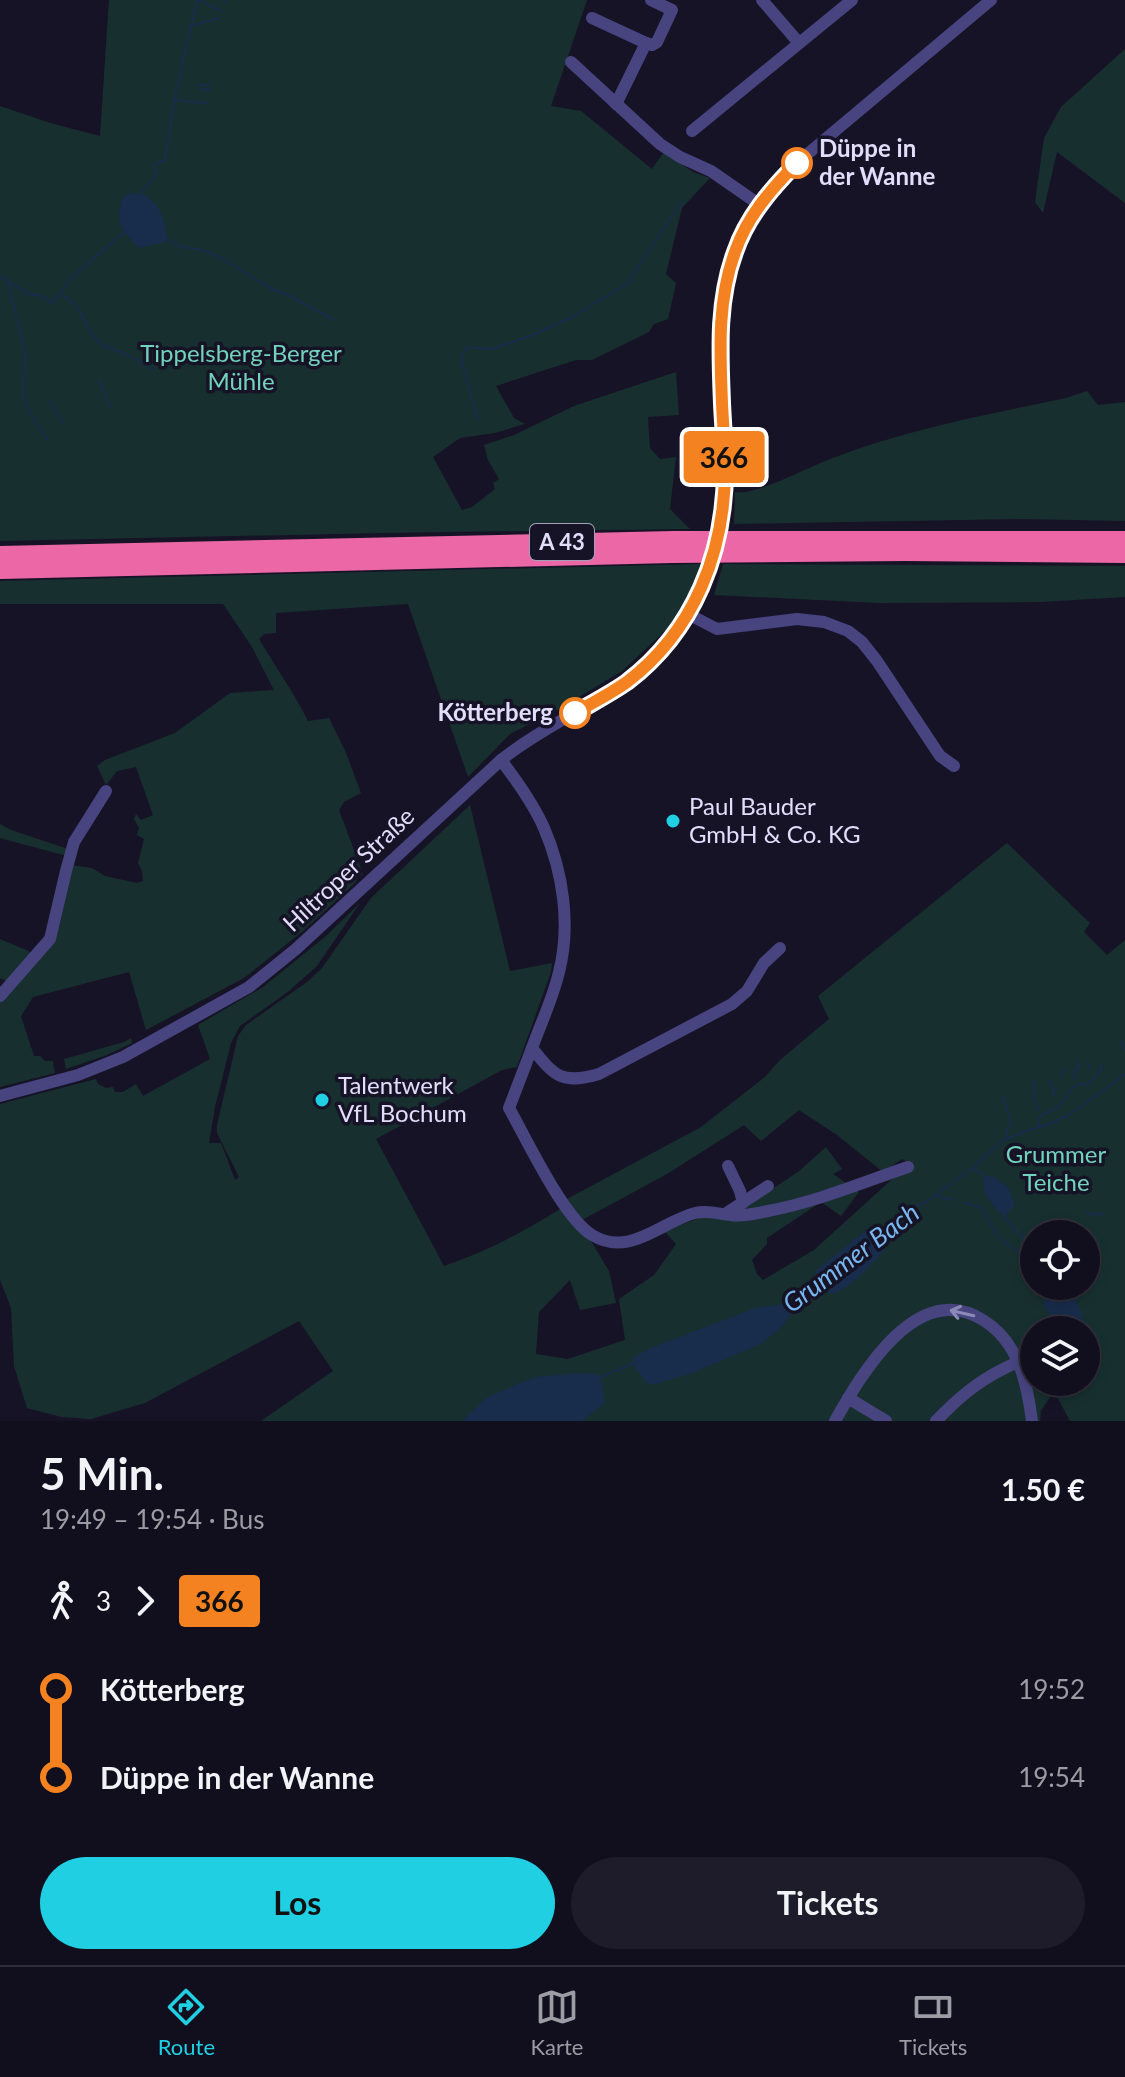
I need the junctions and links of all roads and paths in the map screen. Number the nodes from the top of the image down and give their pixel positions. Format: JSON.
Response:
{"nodes":[{"id":1,"x":651,"y":0,"type":"edge"},
{"id":2,"x":762,"y":0,"type":"edge"},
{"id":3,"x":852,"y":0,"type":"edge"},
{"id":4,"x":991,"y":0,"type":"edge"},
{"id":5,"x":592,"y":18,"type":"dead end"},
{"id":6,"x":646,"y":43,"type":"junction"},
{"id":7,"x":799,"y":43,"type":"junction"},
{"id":8,"x":571,"y":62,"type":"dead end"},
{"id":9,"x":616,"y":104,"type":"junction"},
{"id":10,"x":692,"y":131,"type":"dead end"},
{"id":11,"x":760,"y":205,"type":"junction"},
{"id":12,"x":1125,"y":540,"type":"edge"},
{"id":13,"x":1125,"y":554,"type":"edge"},
{"id":14,"x":0,"y":555,"type":"edge"},
{"id":15,"x":0,"y":570,"type":"edge"},
{"id":16,"x":688,"y":614,"type":"junction"},
{"id":17,"x":501,"y":760,"type":"junction"},
{"id":18,"x":954,"y":766,"type":"dead end"},
{"id":19,"x":106,"y":791,"type":"dead end"},
{"id":20,"x":780,"y":948,"type":"dead end"},
{"id":21,"x":0,"y":996,"type":"edge"},
{"id":22,"x":532,"y":1048,"type":"junction"},
{"id":23,"x":0,"y":1096,"type":"edge"},
{"id":24,"x":728,"y":1166,"type":"dead end"},
{"id":25,"x":908,"y":1167,"type":"dead end"},
{"id":26,"x":768,"y":1186,"type":"dead end"},
{"id":27,"x":743,"y":1203,"type":"junction"},
{"id":28,"x":725,"y":1213,"type":"junction"},
{"id":29,"x":1018,"y":1362,"type":"junction"},
{"id":30,"x":848,"y":1398,"type":"junction"},
{"id":31,"x":835,"y":1421,"type":"edge"},
{"id":32,"x":886,"y":1421,"type":"edge"},
{"id":33,"x":936,"y":1421,"type":"edge"},
{"id":34,"x":1032,"y":1421,"type":"edge"}],
"edges":[{"from":1,"to":6,"type":"street"},
{"from":2,"to":7,"type":"street"},
{"from":3,"to":7,"type":"street"},
{"from":4,"to":11,"type":"street","name":"Hiltroper Straße"},
{"from":5,"to":6,"type":"street"},
{"from":6,"to":9,"type":"street"},
{"from":7,"to":10,"type":"street"},
{"from":8,"to":9,"type":"street"},
{"from":9,"to":11,"type":"street"},
{"from":11,"to":16,"type":"street","name":"Hiltroper Straße"},
{"from":12,"to":14,"type":"highway","number":"A 43"},
{"from":13,"to":15,"type":"highway","number":"A 43"},
{"from":16,"to":17,"type":"street","name":"Hiltroper Straße"},
{"from":16,"to":18,"type":"street"},
{"from":17,"to":22,"type":"street"},
{"from":17,"to":23,"type":"street","name":"Hiltroper Straße"},
{"from":19,"to":21,"type":"street"},
{"from":20,"to":22,"type":"street"},
{"from":22,"to":28,"type":"street"},
{"from":24,"to":27,"type":"street"},
{"from":25,"to":28,"type":"street"},
{"from":26,"to":27,"type":"street"},
{"from":27,"to":28,"type":"street"},
{"from":29,"to":30,"type":"street","one_way":true},
{"from":29,"to":33,"type":"street"},
{"from":29,"to":34,"type":"street"},
{"from":30,"to":31,"type":"street"},
{"from":30,"to":32,"type":"street"}]}
